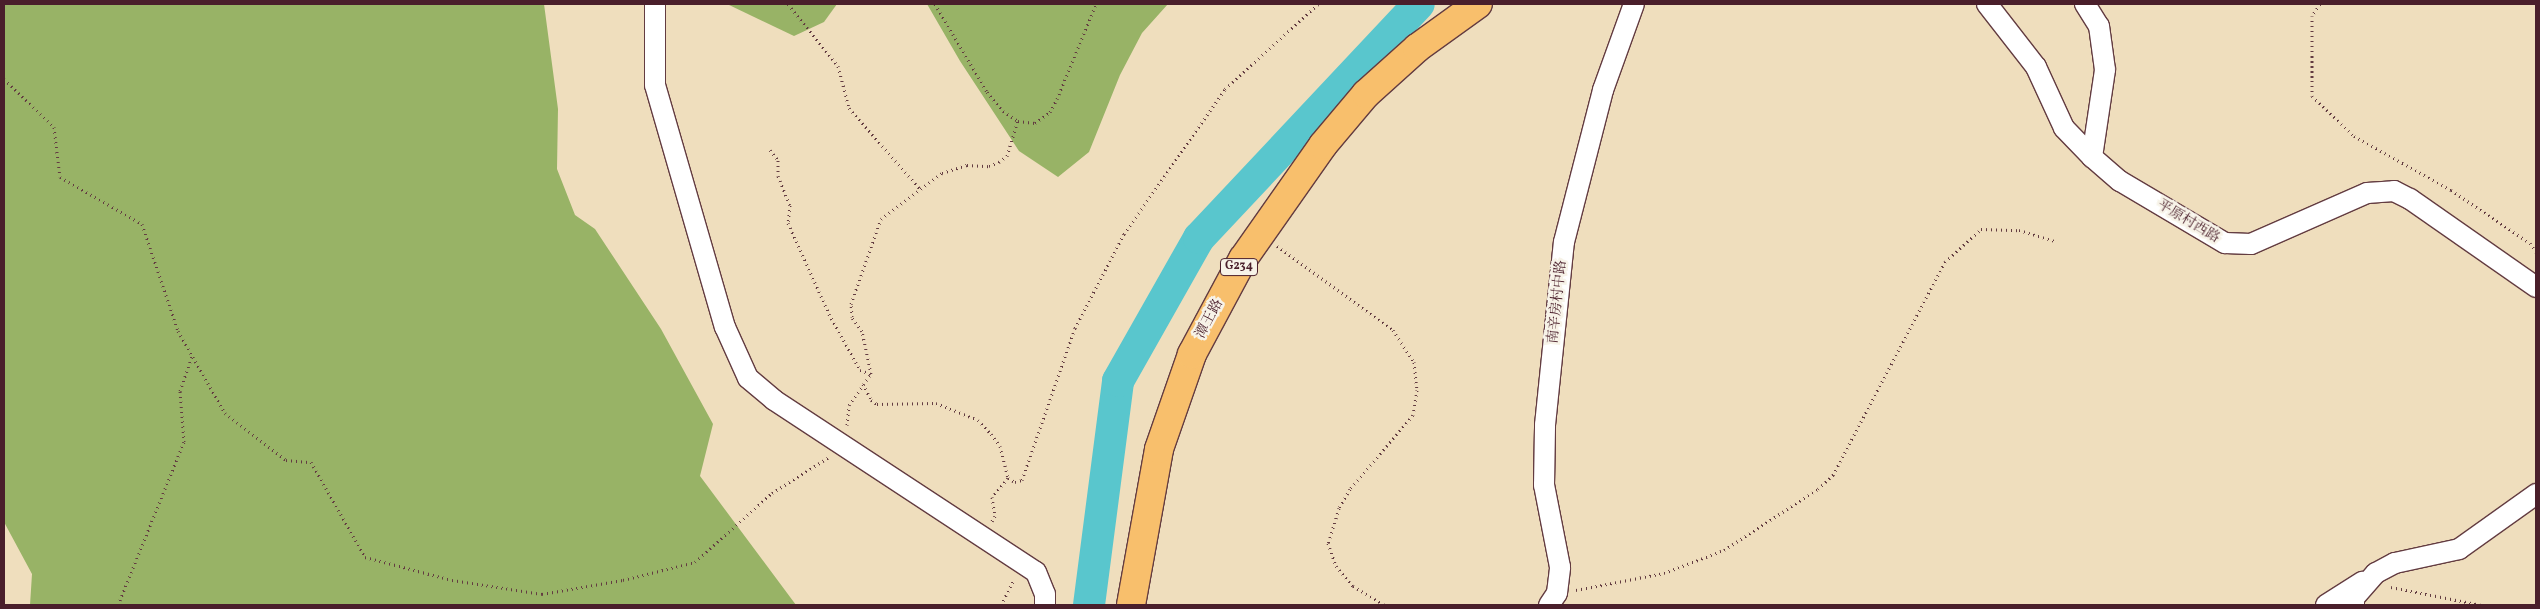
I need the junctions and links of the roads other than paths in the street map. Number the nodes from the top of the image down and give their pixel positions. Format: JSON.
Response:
{"nodes":[{"id":1,"x":654,"y":4,"type":"edge"},
{"id":2,"x":1478,"y":4,"type":"edge"},
{"id":3,"x":1634,"y":4,"type":"edge"},
{"id":4,"x":1987,"y":4,"type":"edge"},
{"id":5,"x":2085,"y":4,"type":"edge"},
{"id":6,"x":2092,"y":157,"type":"junction"},
{"id":7,"x":2536,"y":287,"type":"edge"},
{"id":8,"x":2536,"y":494,"type":"edge"},
{"id":9,"x":2372,"y":578,"type":"junction"},
{"id":10,"x":1553,"y":599,"type":"edge"},
{"id":11,"x":2352,"y":603,"type":"edge"},
{"id":12,"x":1045,"y":605,"type":"edge"},
{"id":13,"x":1131,"y":605,"type":"edge"},
{"id":14,"x":2326,"y":605,"type":"edge"}],
"edges":[{"from":1,"to":12,"type":"street"},
{"from":2,"to":13,"type":"highway","name":"潭王路","number":"G234"},
{"from":3,"to":10,"type":"street","name":"南辛房村中路"},
{"from":4,"to":6,"type":"street","name":"平原村西路"},
{"from":5,"to":6,"type":"street"},
{"from":6,"to":7,"type":"street","name":"平原村西路"},
{"from":8,"to":9,"type":"street"},
{"from":9,"to":11,"type":"street"},
{"from":9,"to":14,"type":"street"}]}
